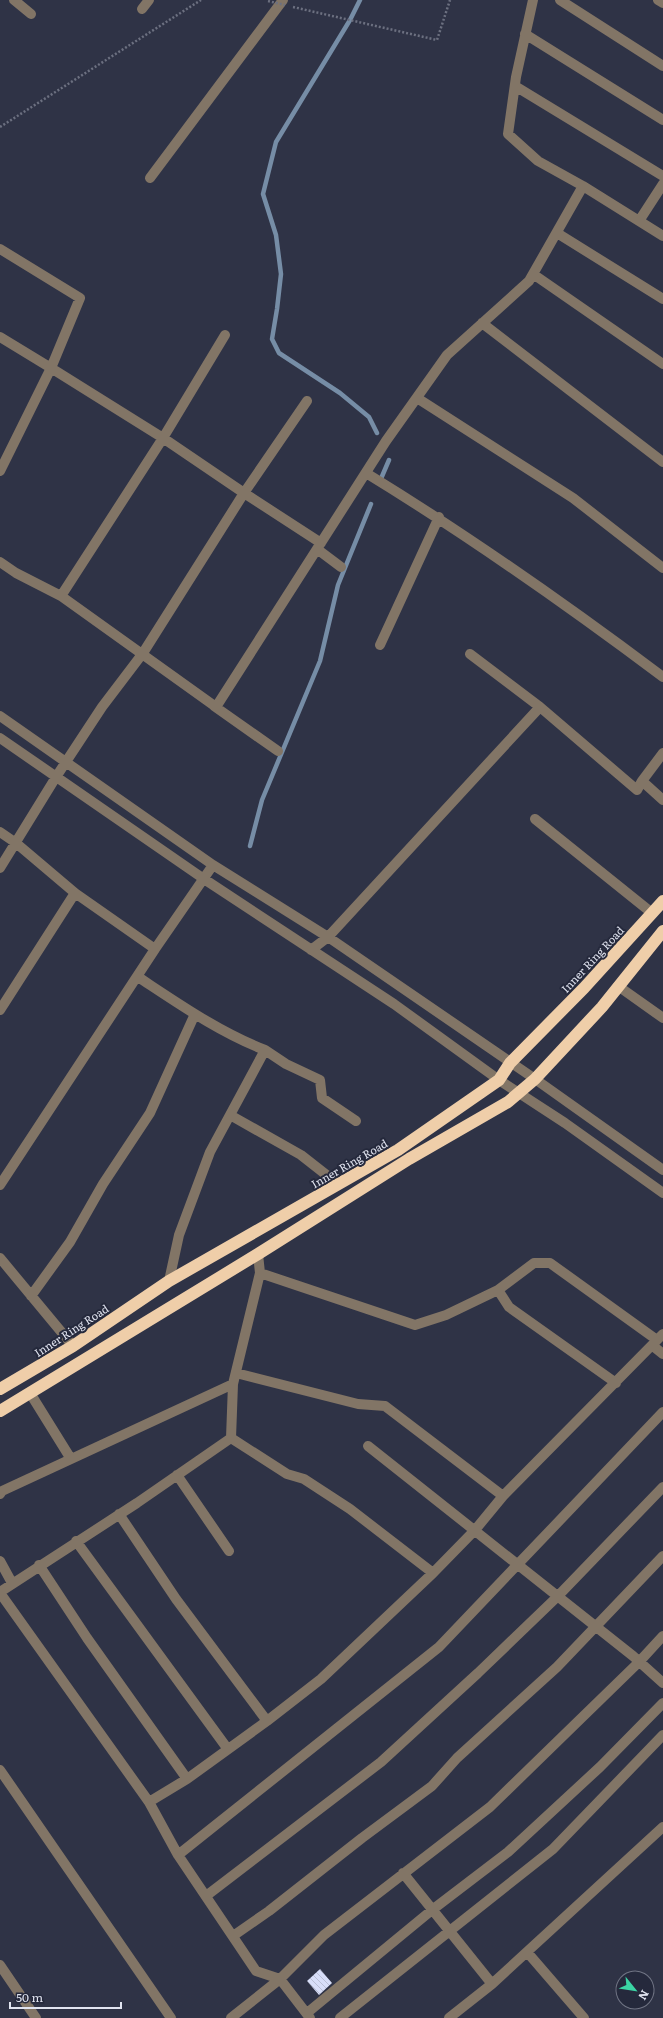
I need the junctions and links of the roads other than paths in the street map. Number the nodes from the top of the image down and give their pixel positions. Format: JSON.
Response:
{"nodes":[{"id":1,"x":14,"y":0,"type":"edge"},
{"id":2,"x":149,"y":0,"type":"edge"},
{"id":3,"x":533,"y":0,"type":"edge"},
{"id":4,"x":560,"y":0,"type":"edge"},
{"id":5,"x":658,"y":0,"type":"edge"},
{"id":6,"x":284,"y":2,"type":"edge"},
{"id":7,"x":663,"y":3,"type":"edge"},
{"id":8,"x":142,"y":9,"type":"dead end"},
{"id":9,"x":31,"y":14,"type":"dead end"},
{"id":10,"x":525,"y":34,"type":"junction"},
{"id":11,"x":663,"y":66,"type":"edge"},
{"id":12,"x":515,"y":86,"type":"junction"},
{"id":13,"x":663,"y":120,"type":"edge"},
{"id":14,"x":663,"y":176,"type":"edge"},
{"id":15,"x":150,"y":178,"type":"dead end"},
{"id":16,"x":663,"y":184,"type":"edge"},
{"id":17,"x":583,"y":186,"type":"junction"},
{"id":18,"x":639,"y":221,"type":"junction"},
{"id":19,"x":557,"y":233,"type":"junction"},
{"id":20,"x":663,"y":236,"type":"edge"},
{"id":21,"x":0,"y":250,"type":"edge"},
{"id":22,"x":533,"y":274,"type":"junction"},
{"id":23,"x":663,"y":299,"type":"edge"},
{"id":24,"x":482,"y":323,"type":"junction"},
{"id":25,"x":225,"y":335,"type":"dead end"},
{"id":26,"x":0,"y":337,"type":"edge"},
{"id":27,"x":663,"y":364,"type":"edge"},
{"id":28,"x":51,"y":368,"type":"junction"},
{"id":29,"x":417,"y":398,"type":"junction"},
{"id":30,"x":307,"y":401,"type":"dead end"},
{"id":31,"x":163,"y":438,"type":"junction"},
{"id":32,"x":4,"y":454,"type":"edge"},
{"id":33,"x":663,"y":462,"type":"edge"},
{"id":34,"x":0,"y":471,"type":"edge"},
{"id":35,"x":366,"y":473,"type":"junction"},
{"id":36,"x":244,"y":493,"type":"junction"},
{"id":37,"x":439,"y":518,"type":"junction"},
{"id":38,"x":319,"y":546,"type":"junction"},
{"id":39,"x":0,"y":562,"type":"edge"},
{"id":40,"x":341,"y":567,"type":"dead end"},
{"id":41,"x":663,"y":568,"type":"edge"},
{"id":42,"x":61,"y":596,"type":"junction"},
{"id":43,"x":380,"y":645,"type":"dead end"},
{"id":44,"x":143,"y":653,"type":"junction"},
{"id":45,"x":470,"y":654,"type":"dead end"},
{"id":46,"x":663,"y":677,"type":"edge"},
{"id":47,"x":214,"y":706,"type":"junction"},
{"id":48,"x":540,"y":707,"type":"junction"},
{"id":49,"x":0,"y":716,"type":"edge"},
{"id":50,"x":0,"y":738,"type":"edge"},
{"id":51,"x":278,"y":751,"type":"dead end"},
{"id":52,"x":663,"y":753,"type":"edge"},
{"id":53,"x":66,"y":763,"type":"junction"},
{"id":54,"x":56,"y":777,"type":"junction"},
{"id":55,"x":642,"y":781,"type":"junction"},
{"id":56,"x":663,"y":800,"type":"edge"},
{"id":57,"x":535,"y":819,"type":"dead end"},
{"id":58,"x":0,"y":832,"type":"edge"},
{"id":59,"x":16,"y":843,"type":"junction"},
{"id":60,"x":213,"y":865,"type":"junction"},
{"id":61,"x":0,"y":868,"type":"edge"},
{"id":62,"x":204,"y":879,"type":"junction"},
{"id":63,"x":75,"y":893,"type":"junction"},
{"id":64,"x":663,"y":901,"type":"edge"},
{"id":65,"x":652,"y":913,"type":"junction"},
{"id":66,"x":663,"y":931,"type":"edge"},
{"id":67,"x":328,"y":937,"type":"junction"},
{"id":68,"x":155,"y":949,"type":"junction"},
{"id":69,"x":311,"y":950,"type":"junction"},
{"id":70,"x":138,"y":977,"type":"junction"},
{"id":71,"x":618,"y":986,"type":"junction"},
{"id":72,"x":0,"y":1010,"type":"edge"},
{"id":73,"x":195,"y":1014,"type":"junction"},
{"id":74,"x":663,"y":1018,"type":"edge"},
{"id":75,"x":265,"y":1050,"type":"junction"},
{"id":76,"x":510,"y":1063,"type":"junction"},
{"id":77,"x":535,"y":1078,"type":"junction"},
{"id":78,"x":498,"y":1080,"type":"junction"},
{"id":79,"x":518,"y":1093,"type":"junction"},
{"id":80,"x":230,"y":1115,"type":"junction"},
{"id":81,"x":356,"y":1120,"type":"dead end"},
{"id":82,"x":663,"y":1170,"type":"edge"},
{"id":83,"x":338,"y":1184,"type":"junction"},
{"id":84,"x":0,"y":1185,"type":"edge"},
{"id":85,"x":663,"y":1193,"type":"edge"},
{"id":86,"x":258,"y":1254,"type":"junction"},
{"id":87,"x":0,"y":1258,"type":"edge"},
{"id":88,"x":260,"y":1273,"type":"junction"},
{"id":89,"x":169,"y":1281,"type":"junction"},
{"id":90,"x":498,"y":1290,"type":"junction"},
{"id":91,"x":31,"y":1296,"type":"junction"},
{"id":92,"x":658,"y":1340,"type":"edge"},
{"id":93,"x":73,"y":1346,"type":"junction"},
{"id":94,"x":663,"y":1354,"type":"edge"},
{"id":95,"x":236,"y":1373,"type":"junction"},
{"id":96,"x":616,"y":1383,"type":"junction"},
{"id":97,"x":233,"y":1384,"type":"junction"},
{"id":98,"x":0,"y":1389,"type":"edge"},
{"id":99,"x":30,"y":1393,"type":"junction"},
{"id":100,"x":0,"y":1411,"type":"edge"},
{"id":101,"x":663,"y":1412,"type":"edge"},
{"id":102,"x":231,"y":1438,"type":"junction"},
{"id":103,"x":368,"y":1446,"type":"dead end"},
{"id":104,"x":71,"y":1459,"type":"junction"},
{"id":105,"x":177,"y":1475,"type":"junction"},
{"id":106,"x":663,"y":1487,"type":"edge"},
{"id":107,"x":0,"y":1494,"type":"edge"},
{"id":108,"x":503,"y":1496,"type":"junction"},
{"id":109,"x":119,"y":1514,"type":"junction"},
{"id":110,"x":474,"y":1530,"type":"junction"},
{"id":111,"x":76,"y":1541,"type":"junction"},
{"id":112,"x":229,"y":1551,"type":"dead end"},
{"id":113,"x":663,"y":1556,"type":"edge"},
{"id":114,"x":0,"y":1561,"type":"edge"},
{"id":115,"x":39,"y":1565,"type":"junction"},
{"id":116,"x":518,"y":1565,"type":"junction"},
{"id":117,"x":433,"y":1572,"type":"junction"},
{"id":118,"x":12,"y":1583,"type":"junction"},
{"id":119,"x":0,"y":1593,"type":"edge"},
{"id":120,"x":557,"y":1597,"type":"junction"},
{"id":121,"x":594,"y":1626,"type":"junction"},
{"id":122,"x":663,"y":1636,"type":"edge"},
{"id":123,"x":639,"y":1662,"type":"junction"},
{"id":124,"x":663,"y":1683,"type":"edge"},
{"id":125,"x":663,"y":1704,"type":"edge"},
{"id":126,"x":267,"y":1721,"type":"junction"},
{"id":127,"x":663,"y":1735,"type":"edge"},
{"id":128,"x":227,"y":1748,"type":"junction"},
{"id":129,"x":0,"y":1770,"type":"edge"},
{"id":130,"x":187,"y":1779,"type":"junction"},
{"id":131,"x":149,"y":1802,"type":"junction"},
{"id":132,"x":663,"y":1827,"type":"edge"},
{"id":133,"x":178,"y":1855,"type":"junction"},
{"id":134,"x":403,"y":1873,"type":"junction"},
{"id":135,"x":206,"y":1896,"type":"junction"},
{"id":136,"x":432,"y":1910,"type":"junction"},
{"id":137,"x":449,"y":1931,"type":"junction"},
{"id":138,"x":233,"y":1936,"type":"junction"},
{"id":139,"x":527,"y":1952,"type":"junction"},
{"id":140,"x":0,"y":1965,"type":"edge"},
{"id":141,"x":280,"y":1980,"type":"junction"},
{"id":142,"x":492,"y":1984,"type":"junction"},
{"id":143,"x":309,"y":2016,"type":"edge"},
{"id":144,"x":36,"y":2018,"type":"edge"},
{"id":145,"x":171,"y":2018,"type":"edge"},
{"id":146,"x":231,"y":2018,"type":"edge"},
{"id":147,"x":340,"y":2018,"type":"edge"},
{"id":148,"x":449,"y":2018,"type":"edge"},
{"id":149,"x":584,"y":2018,"type":"edge"}],
"edges":[{"from":1,"to":9,"type":"street"},
{"from":2,"to":8,"type":"street"},
{"from":3,"to":10,"type":"street"},
{"from":4,"to":11,"type":"street"},
{"from":5,"to":7,"type":"street"},
{"from":6,"to":15,"type":"street"},
{"from":10,"to":12,"type":"street"},
{"from":10,"to":13,"type":"street"},
{"from":12,"to":14,"type":"street"},
{"from":12,"to":17,"type":"street"},
{"from":16,"to":18,"type":"street"},
{"from":17,"to":18,"type":"street"},
{"from":17,"to":19,"type":"street"},
{"from":18,"to":20,"type":"street"},
{"from":19,"to":22,"type":"street"},
{"from":19,"to":23,"type":"street"},
{"from":21,"to":28,"type":"street"},
{"from":22,"to":24,"type":"street"},
{"from":22,"to":27,"type":"street"},
{"from":24,"to":29,"type":"street"},
{"from":24,"to":33,"type":"street"},
{"from":25,"to":31,"type":"street"},
{"from":26,"to":28,"type":"street"},
{"from":28,"to":31,"type":"street"},
{"from":28,"to":32,"type":"street"},
{"from":29,"to":35,"type":"street"},
{"from":29,"to":41,"type":"street"},
{"from":30,"to":36,"type":"street"},
{"from":31,"to":36,"type":"street"},
{"from":31,"to":42,"type":"street"},
{"from":32,"to":34,"type":"street"},
{"from":35,"to":37,"type":"street"},
{"from":35,"to":38,"type":"street"},
{"from":36,"to":38,"type":"street"},
{"from":36,"to":44,"type":"street"},
{"from":37,"to":43,"type":"street"},
{"from":37,"to":46,"type":"street"},
{"from":38,"to":40,"type":"street"},
{"from":38,"to":47,"type":"street"},
{"from":39,"to":42,"type":"street"},
{"from":42,"to":44,"type":"street"},
{"from":44,"to":47,"type":"street"},
{"from":44,"to":53,"type":"street"},
{"from":45,"to":48,"type":"street"},
{"from":47,"to":51,"type":"street"},
{"from":48,"to":55,"type":"street"},
{"from":48,"to":67,"type":"street"},
{"from":49,"to":53,"type":"street"},
{"from":50,"to":54,"type":"street"},
{"from":52,"to":55,"type":"street"},
{"from":53,"to":54,"type":"street"},
{"from":53,"to":60,"type":"street"},
{"from":54,"to":59,"type":"street"},
{"from":54,"to":62,"type":"street"},
{"from":55,"to":56,"type":"street"},
{"from":57,"to":65,"type":"street"},
{"from":58,"to":59,"type":"street"},
{"from":59,"to":61,"type":"street"},
{"from":59,"to":63,"type":"street"},
{"from":60,"to":62,"type":"street"},
{"from":60,"to":67,"type":"street"},
{"from":62,"to":68,"type":"street"},
{"from":62,"to":69,"type":"street"},
{"from":63,"to":68,"type":"street"},
{"from":63,"to":72,"type":"street"},
{"from":64,"to":65,"type":"highway","name":"Inner Ring Road"},
{"from":65,"to":76,"type":"highway","name":"Inner Ring Road"},
{"from":66,"to":71,"type":"highway"},
{"from":67,"to":69,"type":"street"},
{"from":67,"to":76,"type":"street"},
{"from":68,"to":70,"type":"street"},
{"from":69,"to":78,"type":"street"},
{"from":70,"to":73,"type":"street"},
{"from":70,"to":84,"type":"street"},
{"from":71,"to":74,"type":"street"},
{"from":71,"to":77,"type":"highway"},
{"from":73,"to":75,"type":"street"},
{"from":73,"to":91,"type":"street"},
{"from":75,"to":80,"type":"street"},
{"from":75,"to":81,"type":"street"},
{"from":76,"to":77,"type":"street"},
{"from":76,"to":78,"type":"highway","name":"Inner Ring Road"},
{"from":77,"to":79,"type":"highway"},
{"from":77,"to":82,"type":"street"},
{"from":78,"to":79,"type":"street"},
{"from":78,"to":83,"type":"highway","name":"Inner Ring Road"},
{"from":79,"to":85,"type":"street"},
{"from":79,"to":86,"type":"highway"},
{"from":80,"to":83,"type":"street"},
{"from":80,"to":89,"type":"street"},
{"from":83,"to":89,"type":"highway","name":"Inner Ring Road"},
{"from":86,"to":88,"type":"street"},
{"from":86,"to":99,"type":"highway"},
{"from":87,"to":91,"type":"street"},
{"from":88,"to":90,"type":"street"},
{"from":88,"to":95,"type":"street"},
{"from":89,"to":93,"type":"highway","name":"Inner Ring Road"},
{"from":90,"to":92,"type":"street"},
{"from":90,"to":96,"type":"street"},
{"from":91,"to":93,"type":"street"},
{"from":92,"to":94,"type":"street"},
{"from":92,"to":96,"type":"street"},
{"from":93,"to":98,"type":"highway","name":"Inner Ring Road"},
{"from":95,"to":97,"type":"street"},
{"from":95,"to":108,"type":"street"},
{"from":96,"to":108,"type":"street"},
{"from":97,"to":102,"type":"street"},
{"from":97,"to":104,"type":"street"},
{"from":99,"to":100,"type":"highway"},
{"from":99,"to":104,"type":"street"},
{"from":101,"to":116,"type":"street"},
{"from":102,"to":105,"type":"street"},
{"from":102,"to":117,"type":"street"},
{"from":103,"to":110,"type":"street"},
{"from":104,"to":107,"type":"street"},
{"from":105,"to":109,"type":"street"},
{"from":105,"to":112,"type":"street"},
{"from":106,"to":120,"type":"street"},
{"from":108,"to":110,"type":"street"},
{"from":109,"to":111,"type":"street"},
{"from":109,"to":126,"type":"street"},
{"from":110,"to":116,"type":"street"},
{"from":110,"to":117,"type":"street"},
{"from":111,"to":115,"type":"street"},
{"from":111,"to":128,"type":"street"},
{"from":113,"to":121,"type":"street"},
{"from":114,"to":118,"type":"street"},
{"from":115,"to":118,"type":"street"},
{"from":115,"to":130,"type":"street"},
{"from":116,"to":120,"type":"street"},
{"from":116,"to":133,"type":"street"},
{"from":117,"to":126,"type":"street"},
{"from":118,"to":119,"type":"street"},
{"from":119,"to":131,"type":"street"},
{"from":120,"to":121,"type":"street"},
{"from":120,"to":135,"type":"street"},
{"from":121,"to":123,"type":"street"},
{"from":121,"to":138,"type":"street"},
{"from":122,"to":123,"type":"street"},
{"from":123,"to":124,"type":"street"},
{"from":123,"to":134,"type":"street"},
{"from":125,"to":136,"type":"street"},
{"from":126,"to":128,"type":"street"},
{"from":127,"to":137,"type":"street"},
{"from":128,"to":130,"type":"street"},
{"from":129,"to":145,"type":"street"},
{"from":130,"to":131,"type":"street"},
{"from":131,"to":133,"type":"street"},
{"from":132,"to":139,"type":"street"},
{"from":133,"to":135,"type":"street"},
{"from":134,"to":136,"type":"street"},
{"from":134,"to":141,"type":"street"},
{"from":135,"to":138,"type":"street"},
{"from":136,"to":137,"type":"street"},
{"from":136,"to":143,"type":"street"},
{"from":137,"to":142,"type":"street"},
{"from":137,"to":147,"type":"street"},
{"from":138,"to":141,"type":"street"},
{"from":139,"to":142,"type":"street"},
{"from":139,"to":149,"type":"street"},
{"from":140,"to":144,"type":"street"},
{"from":141,"to":143,"type":"street"},
{"from":141,"to":146,"type":"street"},
{"from":142,"to":148,"type":"street"}]}
